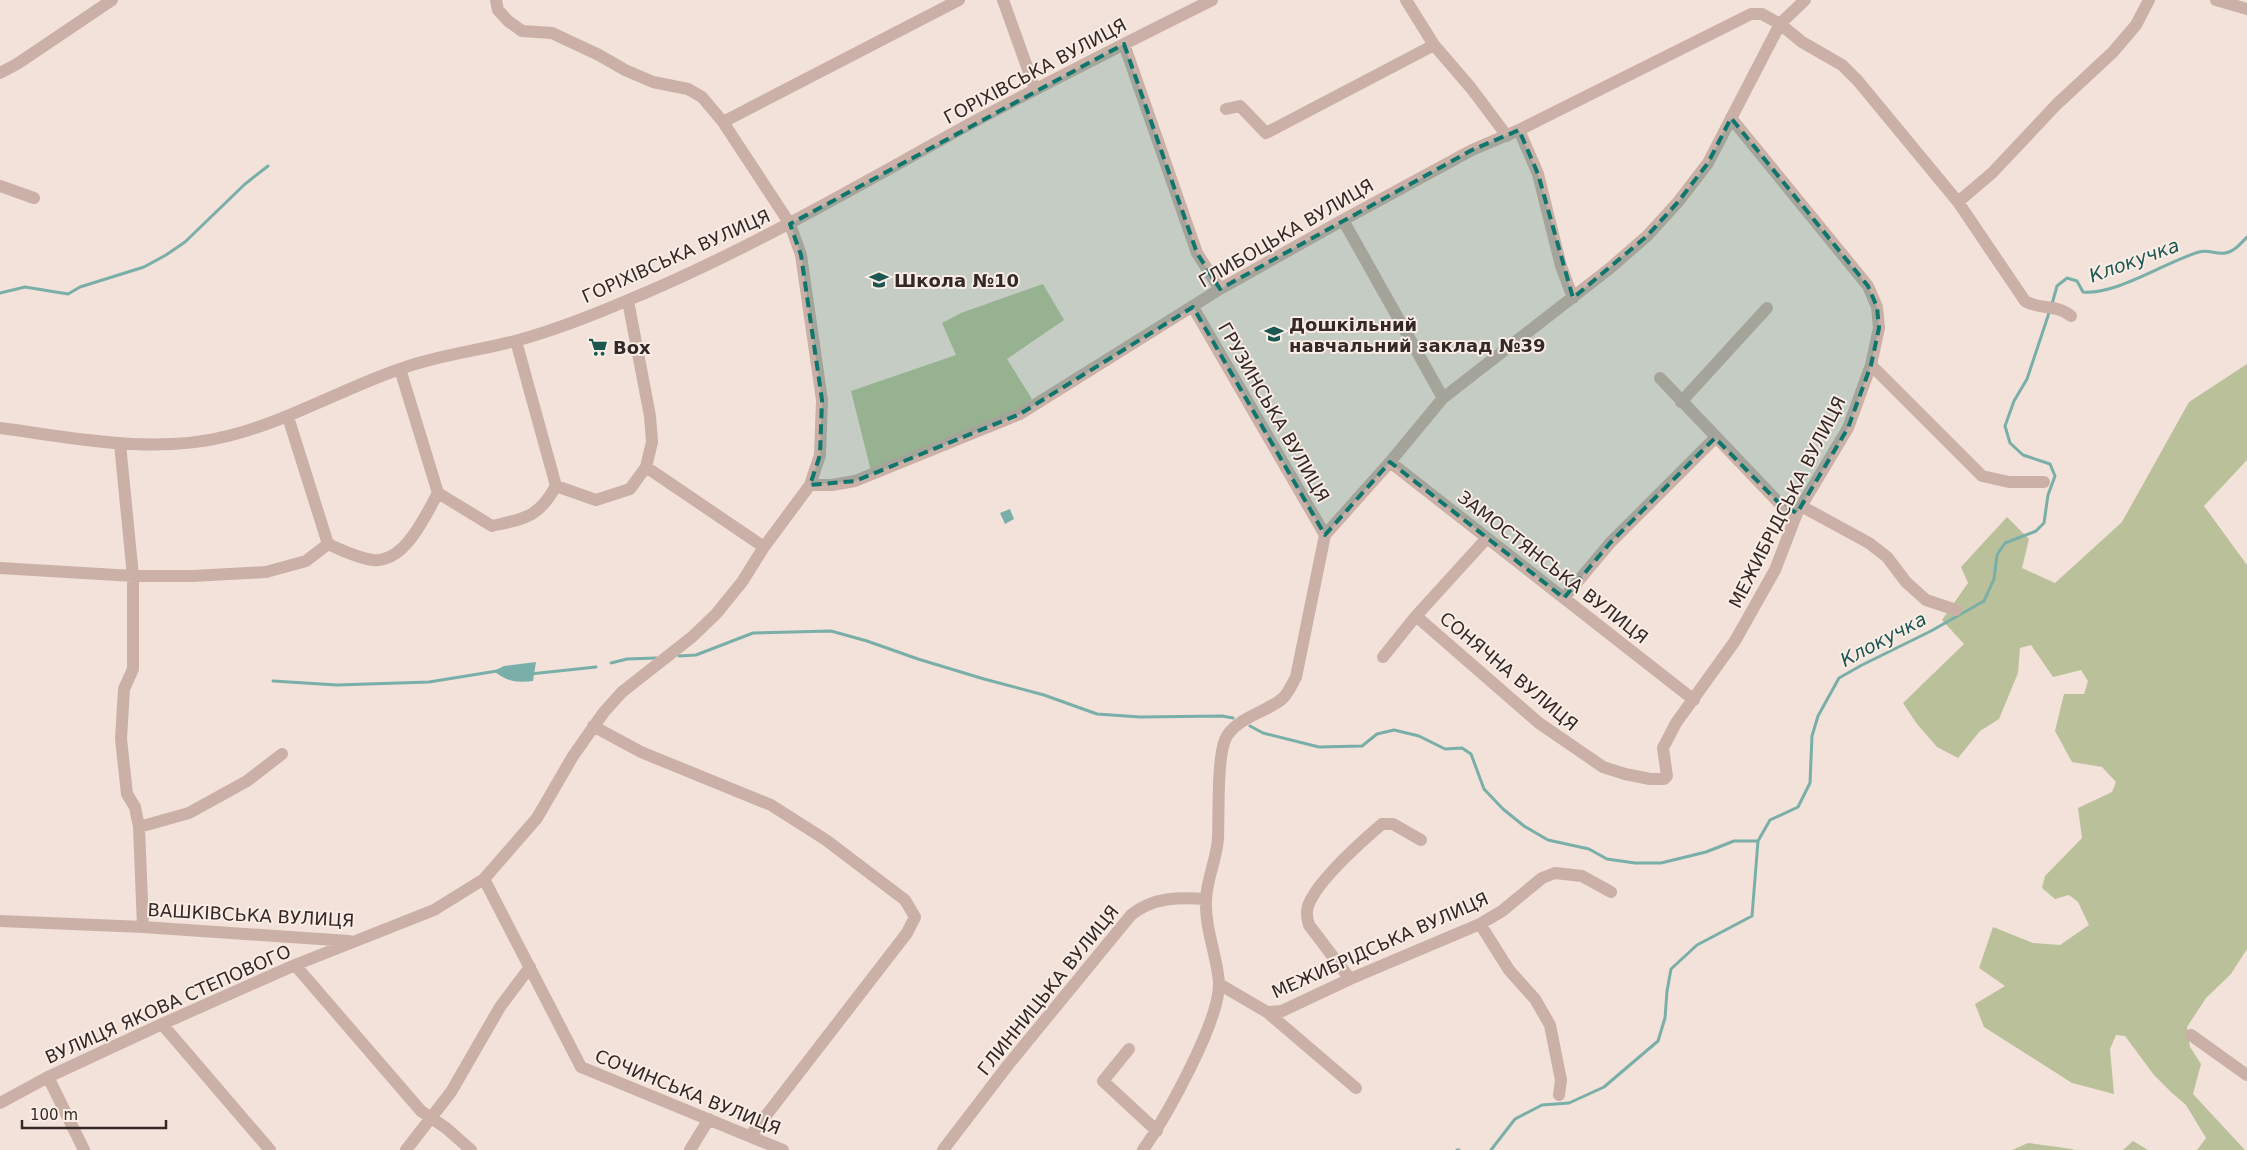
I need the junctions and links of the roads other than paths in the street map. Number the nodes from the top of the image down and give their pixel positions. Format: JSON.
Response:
{"nodes":[{"id":1,"x":112,"y":0,"type":"edge"},
{"id":2,"x":496,"y":0,"type":"edge"},
{"id":3,"x":960,"y":0,"type":"edge"},
{"id":4,"x":1003,"y":0,"type":"edge"},
{"id":5,"x":1212,"y":0,"type":"edge"},
{"id":6,"x":1406,"y":0,"type":"edge"},
{"id":7,"x":1805,"y":0,"type":"edge"},
{"id":8,"x":2149,"y":0,"type":"edge"},
{"id":9,"x":2216,"y":0,"type":"edge"},
{"id":10,"x":2247,"y":9,"type":"edge"},
{"id":11,"x":1780,"y":24,"type":"junction"},
{"id":12,"x":1124,"y":44,"type":"junction"},
{"id":13,"x":1434,"y":45,"type":"junction"},
{"id":14,"x":0,"y":73,"type":"edge"},
{"id":15,"x":1035,"y":90,"type":"junction"},
{"id":16,"x":1226,"y":109,"type":"dead end"},
{"id":17,"x":1731,"y":118,"type":"junction"},
{"id":18,"x":723,"y":122,"type":"junction"},
{"id":19,"x":1519,"y":130,"type":"junction"},
{"id":20,"x":1507,"y":136,"type":"junction"},
{"id":21,"x":0,"y":186,"type":"edge"},
{"id":22,"x":34,"y":198,"type":"dead end"},
{"id":23,"x":1958,"y":202,"type":"junction"},
{"id":24,"x":1344,"y":220,"type":"junction"},
{"id":25,"x":790,"y":224,"type":"junction"},
{"id":26,"x":1220,"y":289,"type":"junction"},
{"id":27,"x":1573,"y":298,"type":"junction"},
{"id":28,"x":628,"y":300,"type":"junction"},
{"id":29,"x":1193,"y":308,"type":"junction"},
{"id":30,"x":1767,"y":308,"type":"dead end"},
{"id":31,"x":2071,"y":316,"type":"dead end"},
{"id":32,"x":516,"y":341,"type":"junction"},
{"id":33,"x":1871,"y":365,"type":"junction"},
{"id":34,"x":400,"y":369,"type":"junction"},
{"id":35,"x":1660,"y":378,"type":"dead end"},
{"id":36,"x":1443,"y":398,"type":"junction"},
{"id":37,"x":1681,"y":402,"type":"junction"},
{"id":38,"x":288,"y":417,"type":"junction"},
{"id":39,"x":0,"y":428,"type":"edge"},
{"id":40,"x":1715,"y":438,"type":"junction"},
{"id":41,"x":120,"y":444,"type":"junction"},
{"id":42,"x":1390,"y":462,"type":"junction"},
{"id":43,"x":646,"y":467,"type":"junction"},
{"id":44,"x":2044,"y":482,"type":"dead end"},
{"id":45,"x":810,"y":485,"type":"junction"},
{"id":46,"x":556,"y":486,"type":"junction"},
{"id":47,"x":438,"y":493,"type":"junction"},
{"id":48,"x":1799,"y":510,"type":"junction"},
{"id":49,"x":1325,"y":535,"type":"junction"},
{"id":50,"x":1487,"y":538,"type":"junction"},
{"id":51,"x":328,"y":544,"type":"junction"},
{"id":52,"x":764,"y":547,"type":"junction"},
{"id":53,"x":0,"y":568,"type":"edge"},
{"id":54,"x":133,"y":576,"type":"junction"},
{"id":55,"x":1564,"y":598,"type":"junction"},
{"id":56,"x":1956,"y":610,"type":"dead end"},
{"id":57,"x":1416,"y":616,"type":"junction"},
{"id":58,"x":1383,"y":657,"type":"dead end"},
{"id":59,"x":1694,"y":700,"type":"junction"},
{"id":60,"x":593,"y":726,"type":"junction"},
{"id":61,"x":282,"y":754,"type":"dead end"},
{"id":62,"x":1664,"y":779,"type":"joint"},
{"id":63,"x":139,"y":827,"type":"junction"},
{"id":64,"x":1421,"y":840,"type":"dead end"},
{"id":65,"x":484,"y":879,"type":"junction"},
{"id":66,"x":1611,"y":892,"type":"dead end"},
{"id":67,"x":1206,"y":900,"type":"junction"},
{"id":68,"x":0,"y":921,"type":"edge"},
{"id":69,"x":1480,"y":924,"type":"junction"},
{"id":70,"x":143,"y":927,"type":"junction"},
{"id":71,"x":353,"y":942,"type":"junction"},
{"id":72,"x":295,"y":965,"type":"junction"},
{"id":73,"x":530,"y":967,"type":"junction"},
{"id":74,"x":1350,"y":978,"type":"junction"},
{"id":75,"x":1219,"y":984,"type":"junction"},
{"id":76,"x":1267,"y":1012,"type":"junction"},
{"id":77,"x":162,"y":1024,"type":"junction"},
{"id":78,"x":2191,"y":1035,"type":"dead end"},
{"id":79,"x":1129,"y":1049,"type":"dead end"},
{"id":80,"x":2247,"y":1074,"type":"edge"},
{"id":81,"x":48,"y":1077,"type":"junction"},
{"id":82,"x":1356,"y":1088,"type":"dead end"},
{"id":83,"x":1559,"y":1095,"type":"dead end"},
{"id":84,"x":0,"y":1103,"type":"edge"},
{"id":85,"x":431,"y":1117,"type":"junction"},
{"id":86,"x":708,"y":1119,"type":"junction"},
{"id":87,"x":1157,"y":1131,"type":"junction"},
{"id":88,"x":751,"y":1135,"type":"junction"},
{"id":89,"x":84,"y":1150,"type":"edge"},
{"id":90,"x":270,"y":1150,"type":"edge"},
{"id":91,"x":406,"y":1150,"type":"edge"},
{"id":92,"x":471,"y":1150,"type":"edge"},
{"id":93,"x":690,"y":1150,"type":"edge"},
{"id":94,"x":781,"y":1150,"type":"edge"},
{"id":95,"x":943,"y":1150,"type":"edge"},
{"id":96,"x":1143,"y":1150,"type":"edge"}],
"edges":[{"from":1,"to":14,"type":"street"},
{"from":2,"to":18,"type":"street","name":"ВАШКІВСЬКА ВУЛИЦЯ"},
{"from":3,"to":18,"type":"street"},
{"from":4,"to":15,"type":"street"},
{"from":5,"to":12,"type":"street","name":"ГОРІХІВСЬКА ВУЛИЦЯ"},
{"from":6,"to":13,"type":"street"},
{"from":7,"to":11,"type":"street"},
{"from":8,"to":23,"type":"street"},
{"from":9,"to":10,"type":"street"},
{"from":11,"to":17,"type":"street"},
{"from":11,"to":19,"type":"street","name":"ГЛИБОЦЬКА ВУЛИЦЯ"},
{"from":11,"to":23,"type":"street","name":"ГЛИБОЦЬКА ВУЛИЦЯ"},
{"from":12,"to":15,"type":"street","name":"ГОРІХІВСЬКА ВУЛИЦЯ"},
{"from":12,"to":26,"type":"street"},
{"from":13,"to":16,"type":"street"},
{"from":13,"to":20,"type":"street"},
{"from":15,"to":25,"type":"street","name":"ГОРІХІВСЬКА ВУЛИЦЯ"},
{"from":17,"to":27,"type":"street"},
{"from":17,"to":33,"type":"street","name":"МЕЖИБРІДСЬКА ВУЛИЦЯ"},
{"from":18,"to":25,"type":"street","name":"ВАШКІВСЬКА ВУЛИЦЯ"},
{"from":19,"to":20,"type":"street","name":"ГЛИБОЦЬКА ВУЛИЦЯ"},
{"from":19,"to":27,"type":"street"},
{"from":20,"to":24,"type":"street","name":"ГЛИБОЦЬКА ВУЛИЦЯ"},
{"from":21,"to":22,"type":"street"},
{"from":23,"to":31,"type":"street","name":"ГЛИБОЦЬКА ВУЛИЦЯ"},
{"from":24,"to":26,"type":"street","name":"ГЛИБОЦЬКА ВУЛИЦЯ"},
{"from":24,"to":36,"type":"street"},
{"from":25,"to":28,"type":"street","name":"ГОРІХІВСЬКА ВУЛИЦЯ"},
{"from":25,"to":45,"type":"street","name":"ВАШКІВСЬКА ВУЛИЦЯ"},
{"from":26,"to":29,"type":"street","name":"ГЛИБОЦЬКА ВУЛИЦЯ"},
{"from":27,"to":36,"type":"street"},
{"from":28,"to":32,"type":"street","name":"ГОРІХІВСЬКА ВУЛИЦЯ"},
{"from":28,"to":43,"type":"street"},
{"from":29,"to":45,"type":"street","name":"ГЛИБОЦЬКА ВУЛИЦЯ"},
{"from":29,"to":49,"type":"street","name":"ГРУЗИНСЬКА ВУЛИЦЯ"},
{"from":30,"to":37,"type":"street"},
{"from":32,"to":34,"type":"street","name":"ГОРІХІВСЬКА ВУЛИЦЯ"},
{"from":32,"to":46,"type":"street"},
{"from":33,"to":44,"type":"street"},
{"from":33,"to":48,"type":"street","name":"МЕЖИБРІДСЬКА ВУЛИЦЯ"},
{"from":34,"to":38,"type":"street","name":"ГОРІХІВСЬКА ВУЛИЦЯ"},
{"from":34,"to":47,"type":"street"},
{"from":35,"to":37,"type":"street"},
{"from":36,"to":42,"type":"street"},
{"from":37,"to":40,"type":"street"},
{"from":38,"to":41,"type":"street","name":"ГОРІХІВСЬКА ВУЛИЦЯ"},
{"from":38,"to":51,"type":"street"},
{"from":39,"to":41,"type":"street","name":"ГОРІХІВСЬКА ВУЛИЦЯ"},
{"from":40,"to":48,"type":"street"},
{"from":40,"to":55,"type":"street"},
{"from":41,"to":54,"type":"street"},
{"from":42,"to":49,"type":"street"},
{"from":42,"to":50,"type":"street","name":"ЗАМОСТЯНСЬКА ВУЛИЦЯ"},
{"from":43,"to":46,"type":"street"},
{"from":43,"to":52,"type":"street"},
{"from":45,"to":52,"type":"street","name":"ВАШКІВСЬКА ВУЛИЦЯ"},
{"from":46,"to":47,"type":"street"},
{"from":47,"to":51,"type":"street"},
{"from":48,"to":56,"type":"street"},
{"from":48,"to":59,"type":"street","name":"МЕЖИБРІДСЬКА ВУЛИЦЯ"},
{"from":49,"to":67,"type":"street"},
{"from":50,"to":55,"type":"street","name":"ЗАМОСТЯНСЬКА ВУЛИЦЯ"},
{"from":50,"to":57,"type":"street","name":"СОНЯЧНА ВУЛИЦЯ"},
{"from":51,"to":54,"type":"street"},
{"from":52,"to":60,"type":"street","name":"ВАШКІВСЬКА ВУЛИЦЯ"},
{"from":53,"to":54,"type":"street"},
{"from":54,"to":63,"type":"street"},
{"from":55,"to":59,"type":"street","name":"ЗАМОСТЯНСЬКА ВУЛИЦЯ"},
{"from":57,"to":58,"type":"street","name":"СОНЯЧНА ВУЛИЦЯ"},
{"from":57,"to":62,"type":"street","name":"СОНЯЧНА ВУЛИЦЯ"},
{"from":59,"to":62,"type":"street","name":"МЕЖИБРІДСЬКА ВУЛИЦЯ"},
{"from":60,"to":65,"type":"street","name":"ВАШКІВСЬКА ВУЛИЦЯ"},
{"from":60,"to":88,"type":"street"},
{"from":61,"to":63,"type":"street"},
{"from":63,"to":70,"type":"street"},
{"from":64,"to":74,"type":"street"},
{"from":65,"to":71,"type":"street","name":"ВАШКІВСЬКА ВУЛИЦЯ"},
{"from":65,"to":73,"type":"street","name":"СОЧИНСЬКА ВУЛИЦЯ"},
{"from":66,"to":69,"type":"street","name":"МЕЖИБРІДСЬКА ВУЛИЦЯ"},
{"from":67,"to":75,"type":"street"},
{"from":67,"to":95,"type":"street","name":"ГЛИННИЦЬКА ВУЛИЦЯ"},
{"from":68,"to":70,"type":"street","name":"ВАШКІВСЬКА ВУЛИЦЯ"},
{"from":69,"to":74,"type":"street","name":"МЕЖИБРІДСЬКА ВУЛИЦЯ"},
{"from":69,"to":83,"type":"street"},
{"from":70,"to":71,"type":"street","name":"ВАШКІВСЬКА ВУЛИЦЯ"},
{"from":71,"to":72,"type":"street","name":"ВУЛИЦЯ ЯКОВА СТЕПОВОГО"},
{"from":72,"to":77,"type":"street","name":"ВУЛИЦЯ ЯКОВА СТЕПОВОГО"},
{"from":72,"to":85,"type":"street"},
{"from":73,"to":85,"type":"street"},
{"from":73,"to":86,"type":"street","name":"СОЧИНСЬКА ВУЛИЦЯ"},
{"from":74,"to":76,"type":"street","name":"МЕЖИБРІДСЬКА ВУЛИЦЯ"},
{"from":75,"to":76,"type":"street"},
{"from":75,"to":87,"type":"street"},
{"from":76,"to":82,"type":"street"},
{"from":77,"to":81,"type":"street","name":"ВУЛИЦЯ ЯКОВА СТЕПОВОГО"},
{"from":77,"to":90,"type":"street"},
{"from":78,"to":80,"type":"street"},
{"from":79,"to":87,"type":"street"},
{"from":81,"to":84,"type":"street","name":"ВУЛИЦЯ ЯКОВА СТЕПОВОГО"},
{"from":81,"to":89,"type":"street"},
{"from":85,"to":91,"type":"street"},
{"from":85,"to":92,"type":"street"},
{"from":86,"to":88,"type":"street","name":"СОЧИНСЬКА ВУЛИЦЯ"},
{"from":86,"to":93,"type":"street"},
{"from":87,"to":96,"type":"street"},
{"from":88,"to":94,"type":"street","name":"СОЧИНСЬКА ВУЛИЦЯ"}]}
